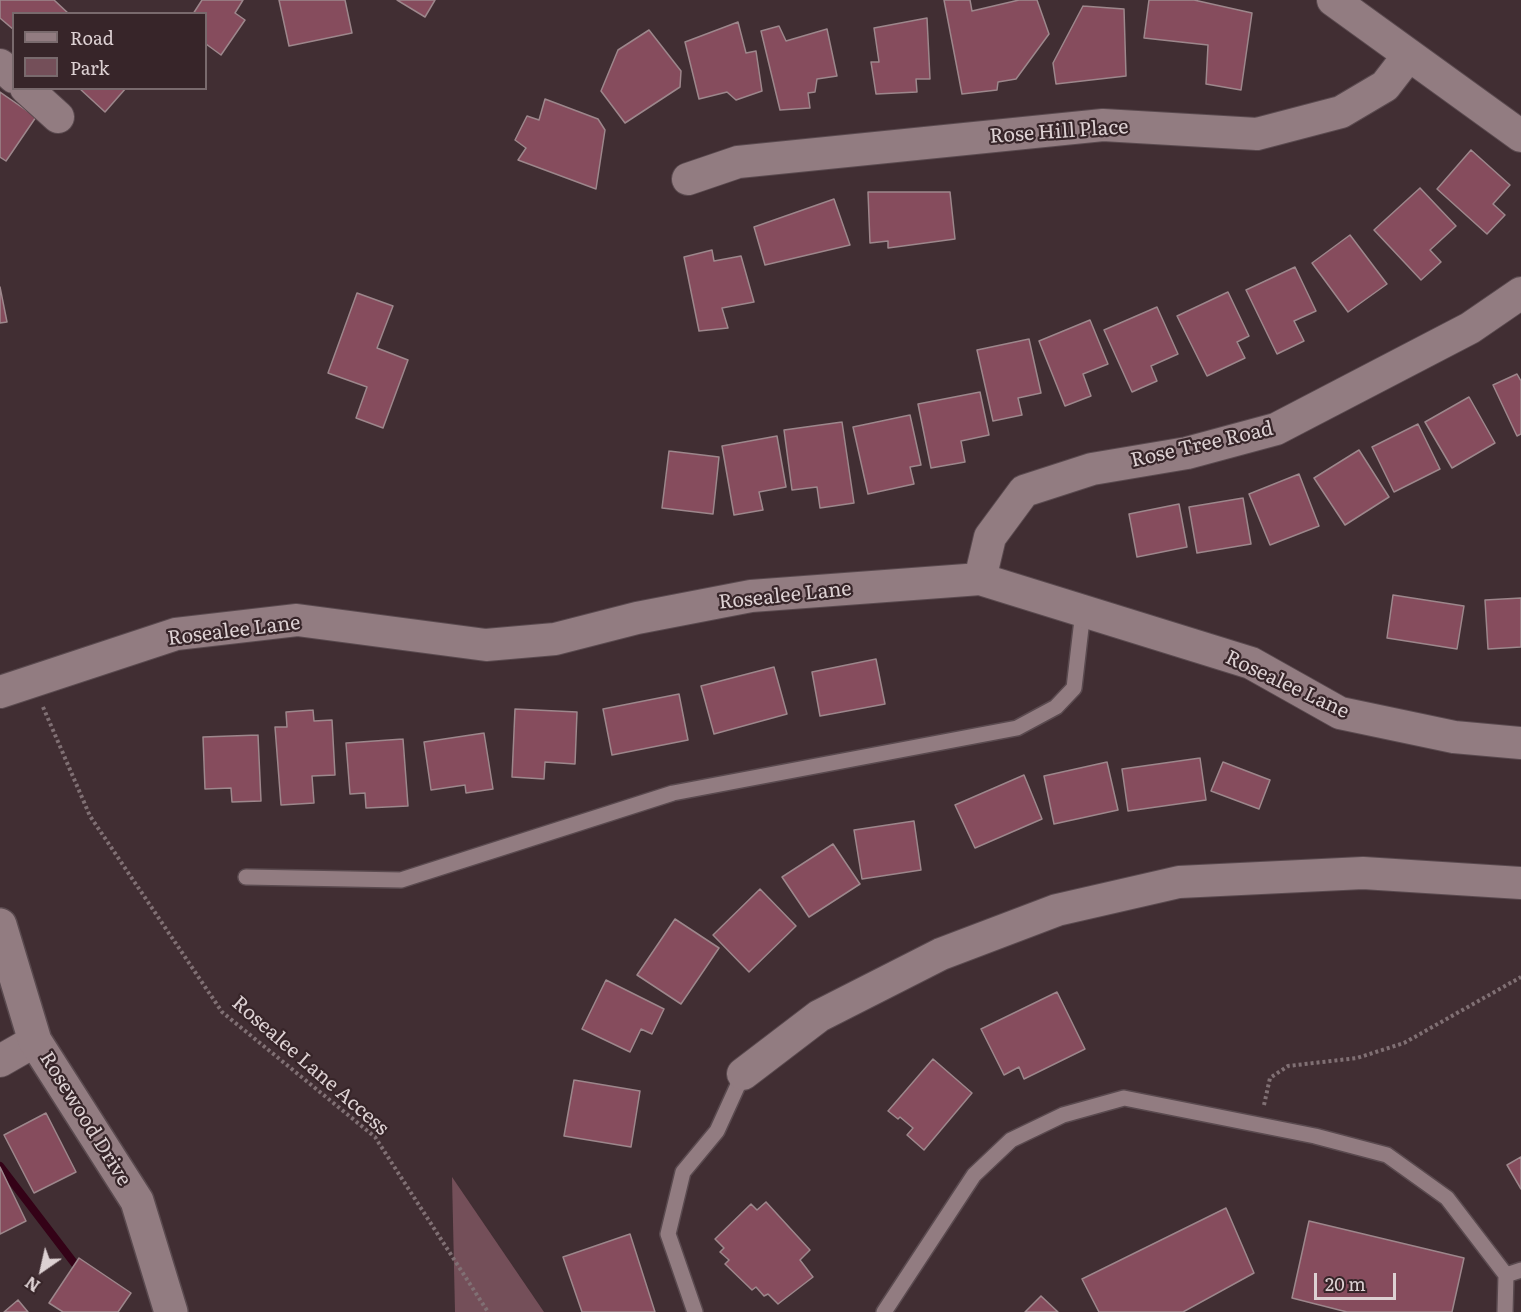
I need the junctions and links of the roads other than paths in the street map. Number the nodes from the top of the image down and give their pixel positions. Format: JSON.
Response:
{"nodes":[{"id":1,"x":1333,"y":0,"type":"edge"},
{"id":2,"x":1409,"y":55,"type":"junction"},
{"id":3,"x":0,"y":65,"type":"edge"},
{"id":4,"x":12,"y":75,"type":"edge"},
{"id":5,"x":28,"y":90,"type":"edge"},
{"id":6,"x":58,"y":117,"type":"dead end"},
{"id":7,"x":1521,"y":136,"type":"edge"},
{"id":8,"x":688,"y":179,"type":"dead end"},
{"id":9,"x":1521,"y":293,"type":"edge"},
{"id":10,"x":980,"y":579,"type":"junction"},
{"id":11,"x":1083,"y":611,"type":"junction"},
{"id":12,"x":0,"y":692,"type":"edge"},
{"id":13,"x":1521,"y":743,"type":"edge"},
{"id":14,"x":246,"y":877,"type":"dead end"},
{"id":15,"x":1521,"y":883,"type":"edge"},
{"id":16,"x":0,"y":925,"type":"edge"},
{"id":17,"x":35,"y":1041,"type":"junction"},
{"id":18,"x":0,"y":1061,"type":"edge"},
{"id":19,"x":743,"y":1074,"type":"joint"},
{"id":20,"x":1521,"y":1270,"type":"edge"},
{"id":21,"x":1506,"y":1275,"type":"junction"},
{"id":22,"x":171,"y":1312,"type":"edge"},
{"id":23,"x":695,"y":1312,"type":"edge"},
{"id":24,"x":884,"y":1312,"type":"edge"},
{"id":25,"x":1505,"y":1312,"type":"edge"}],
"edges":[{"from":1,"to":2,"type":"street"},
{"from":2,"to":7,"type":"street"},
{"from":2,"to":8,"type":"street","name":"Rose Hill Place"},
{"from":3,"to":4,"type":"street"},
{"from":5,"to":6,"type":"street"},
{"from":9,"to":10,"type":"street","name":"Rose Tree Road"},
{"from":10,"to":11,"type":"street","name":"Rosealee Lane"},
{"from":10,"to":12,"type":"street","name":"Rosealee Lane"},
{"from":11,"to":13,"type":"street","name":"Rosealee Lane"},
{"from":11,"to":14,"type":"lane"},
{"from":15,"to":19,"type":"street"},
{"from":16,"to":17,"type":"street","name":"Rosewood Drive"},
{"from":17,"to":18,"type":"street"},
{"from":17,"to":22,"type":"street","name":"Rosewood Drive"},
{"from":19,"to":23,"type":"lane"},
{"from":20,"to":21,"type":"lane"},
{"from":21,"to":24,"type":"lane"},
{"from":21,"to":25,"type":"lane"}]}
